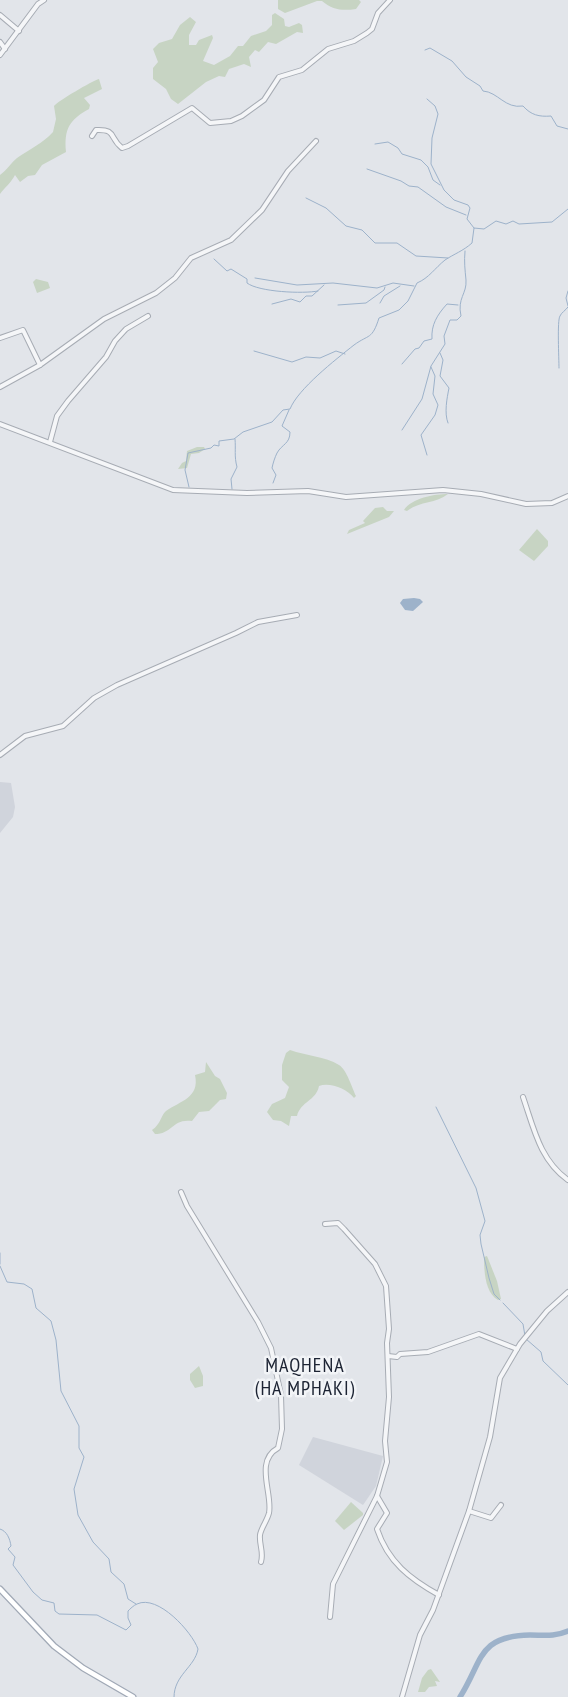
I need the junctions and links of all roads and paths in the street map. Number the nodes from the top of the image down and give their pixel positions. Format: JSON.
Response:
{"nodes":[{"id":1,"x":44,"y":0,"type":"edge"},
{"id":2,"x":390,"y":0,"type":"edge"},
{"id":3,"x":0,"y":15,"type":"edge"},
{"id":4,"x":19,"y":31,"type":"junction"},
{"id":5,"x":0,"y":42,"type":"edge"},
{"id":6,"x":5,"y":49,"type":"junction"},
{"id":7,"x":0,"y":55,"type":"edge"},
{"id":8,"x":92,"y":136,"type":"dead end"},
{"id":9,"x":316,"y":141,"type":"dead end"},
{"id":10,"x":148,"y":316,"type":"dead end"},
{"id":11,"x":0,"y":338,"type":"edge"},
{"id":12,"x":40,"y":365,"type":"junction"},
{"id":13,"x":0,"y":387,"type":"edge"},
{"id":14,"x":0,"y":424,"type":"edge"},
{"id":15,"x":50,"y":442,"type":"junction"},
{"id":16,"x":568,"y":496,"type":"edge"},
{"id":17,"x":297,"y":615,"type":"dead end"},
{"id":18,"x":0,"y":755,"type":"edge"},
{"id":19,"x":523,"y":1097,"type":"dead end"},
{"id":20,"x":568,"y":1180,"type":"edge"},
{"id":21,"x":181,"y":1192,"type":"dead end"},
{"id":22,"x":325,"y":1224,"type":"dead end"},
{"id":23,"x":568,"y":1292,"type":"edge"},
{"id":24,"x":517,"y":1349,"type":"junction"},
{"id":25,"x":388,"y":1356,"type":"junction"},
{"id":26,"x":377,"y":1496,"type":"junction"},
{"id":27,"x":501,"y":1505,"type":"dead end"},
{"id":28,"x":469,"y":1511,"type":"junction"},
{"id":29,"x":261,"y":1562,"type":"dead end"},
{"id":30,"x":0,"y":1589,"type":"edge"},
{"id":31,"x":439,"y":1595,"type":"junction"},
{"id":32,"x":330,"y":1617,"type":"dead end"},
{"id":33,"x":133,"y":1697,"type":"edge"},
{"id":34,"x":402,"y":1697,"type":"edge"}],
"edges":[{"from":1,"to":4,"type":"street"},
{"from":2,"to":8,"type":"street"},
{"from":3,"to":4,"type":"street"},
{"from":4,"to":6,"type":"street"},
{"from":5,"to":6,"type":"street"},
{"from":6,"to":7,"type":"street"},
{"from":9,"to":12,"type":"street"},
{"from":10,"to":15,"type":"street"},
{"from":11,"to":12,"type":"street"},
{"from":12,"to":13,"type":"street"},
{"from":14,"to":15,"type":"street"},
{"from":15,"to":16,"type":"street"},
{"from":17,"to":18,"type":"street"},
{"from":19,"to":20,"type":"street"},
{"from":21,"to":29,"type":"street"},
{"from":22,"to":25,"type":"street"},
{"from":23,"to":24,"type":"street"},
{"from":24,"to":25,"type":"street"},
{"from":24,"to":28,"type":"street"},
{"from":25,"to":26,"type":"street"},
{"from":26,"to":31,"type":"street"},
{"from":26,"to":32,"type":"street"},
{"from":27,"to":28,"type":"street"},
{"from":28,"to":31,"type":"street"},
{"from":30,"to":33,"type":"main road"},
{"from":31,"to":34,"type":"street"}]}
